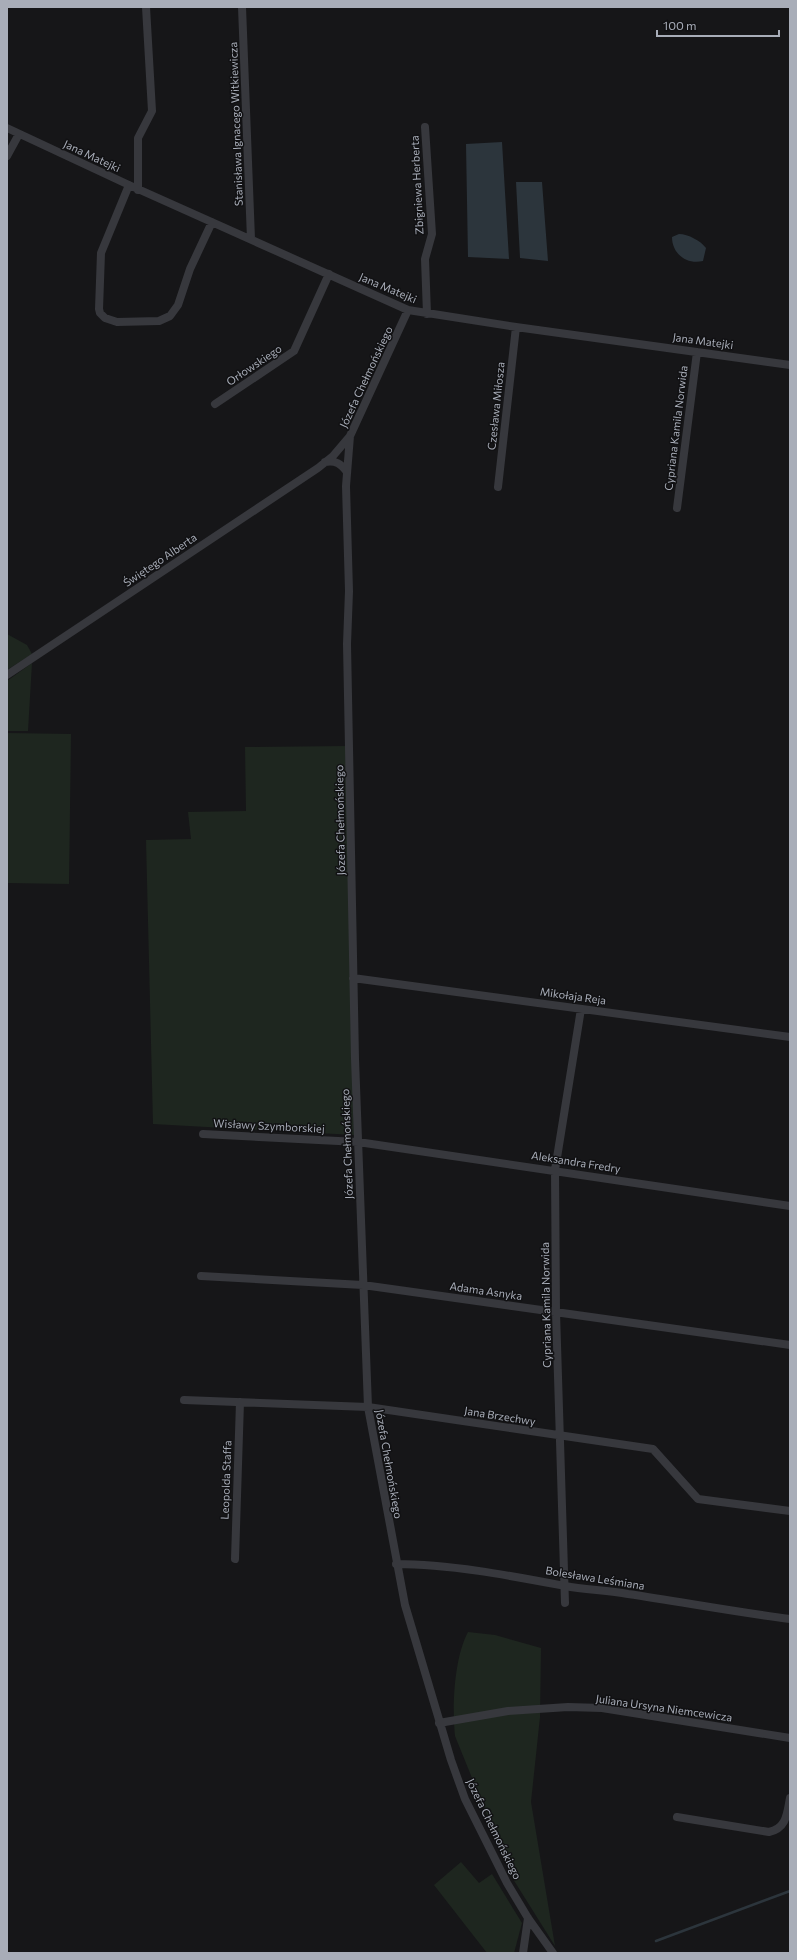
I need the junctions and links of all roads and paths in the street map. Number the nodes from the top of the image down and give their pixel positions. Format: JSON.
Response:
{"nodes":[{"id":1,"x":146,"y":7,"type":"edge"},
{"id":2,"x":242,"y":7,"type":"edge"},
{"id":3,"x":425,"y":126,"type":"dead end"},
{"id":4,"x":7,"y":128,"type":"edge"},
{"id":5,"x":19,"y":134,"type":"junction"},
{"id":6,"x":7,"y":156,"type":"edge"},
{"id":7,"x":129,"y":185,"type":"junction"},
{"id":8,"x":138,"y":190,"type":"junction"},
{"id":9,"x":212,"y":222,"type":"junction"},
{"id":10,"x":251,"y":239,"type":"junction"},
{"id":11,"x":329,"y":274,"type":"junction"},
{"id":12,"x":408,"y":310,"type":"junction"},
{"id":13,"x":427,"y":314,"type":"junction"},
{"id":14,"x":516,"y":327,"type":"junction"},
{"id":15,"x":697,"y":352,"type":"junction"},
{"id":16,"x":790,"y":365,"type":"edge"},
{"id":17,"x":215,"y":404,"type":"dead end"},
{"id":18,"x":350,"y":436,"type":"junction"},
{"id":19,"x":325,"y":462,"type":"junction"},
{"id":20,"x":347,"y":472,"type":"junction"},
{"id":21,"x":498,"y":487,"type":"dead end"},
{"id":22,"x":677,"y":508,"type":"dead end"},
{"id":23,"x":7,"y":675,"type":"edge"},
{"id":24,"x":353,"y":978,"type":"junction"},
{"id":25,"x":581,"y":1009,"type":"junction"},
{"id":26,"x":790,"y":1037,"type":"edge"},
{"id":27,"x":202,"y":1134,"type":"dead end"},
{"id":28,"x":358,"y":1142,"type":"junction"},
{"id":29,"x":555,"y":1170,"type":"junction"},
{"id":30,"x":790,"y":1206,"type":"edge"},
{"id":31,"x":201,"y":1276,"type":"dead end"},
{"id":32,"x":363,"y":1285,"type":"junction"},
{"id":33,"x":556,"y":1312,"type":"junction"},
{"id":34,"x":790,"y":1345,"type":"edge"},
{"id":35,"x":184,"y":1400,"type":"dead end"},
{"id":36,"x":240,"y":1402,"type":"junction"},
{"id":37,"x":368,"y":1407,"type":"junction"},
{"id":38,"x":560,"y":1436,"type":"junction"},
{"id":39,"x":790,"y":1511,"type":"edge"},
{"id":40,"x":235,"y":1559,"type":"dead end"},
{"id":41,"x":396,"y":1564,"type":"junction"},
{"id":42,"x":564,"y":1586,"type":"junction"},
{"id":43,"x":565,"y":1603,"type":"dead end"},
{"id":44,"x":790,"y":1619,"type":"edge"},
{"id":45,"x":439,"y":1723,"type":"junction"},
{"id":46,"x":790,"y":1738,"type":"edge"},
{"id":47,"x":790,"y":1798,"type":"edge"},
{"id":48,"x":677,"y":1817,"type":"dead end"},
{"id":49,"x":528,"y":1918,"type":"junction"},
{"id":50,"x":523,"y":1953,"type":"edge"},
{"id":51,"x":554,"y":1953,"type":"edge"}],
"edges":[{"from":1,"to":8,"type":"street"},
{"from":2,"to":10,"type":"street","name":"Stanisława Ignacego Witkiewicza"},
{"from":3,"to":13,"type":"street","name":"Zbigniewa Herberta"},
{"from":4,"to":5,"type":"street","name":"Jana Matejki"},
{"from":5,"to":6,"type":"street"},
{"from":5,"to":7,"type":"street","name":"Jana Matejki"},
{"from":7,"to":8,"type":"street","name":"Jana Matejki"},
{"from":7,"to":9,"type":"street"},
{"from":8,"to":9,"type":"street","name":"Jana Matejki"},
{"from":9,"to":10,"type":"street","name":"Jana Matejki"},
{"from":10,"to":11,"type":"street","name":"Jana Matejki"},
{"from":11,"to":12,"type":"street","name":"Jana Matejki"},
{"from":11,"to":17,"type":"street","name":"Orłowskiego"},
{"from":12,"to":13,"type":"street","name":"Jana Matejki"},
{"from":12,"to":18,"type":"street","name":"Józefa Chełmońskiego"},
{"from":13,"to":14,"type":"street","name":"Jana Matejki"},
{"from":14,"to":15,"type":"street","name":"Jana Matejki"},
{"from":14,"to":21,"type":"street","name":"Czesława Miłosza"},
{"from":15,"to":16,"type":"street","name":"Jana Matejki"},
{"from":15,"to":22,"type":"street","name":"Cypriana Kamila Norwida"},
{"from":18,"to":19,"type":"street","name":"Świętego Alberta"},
{"from":18,"to":20,"type":"street","name":"Józefa Chełmońskiego"},
{"from":19,"to":20,"type":"street"},
{"from":19,"to":23,"type":"street","name":"Świętego Alberta"},
{"from":20,"to":24,"type":"street","name":"Józefa Chełmońskiego"},
{"from":24,"to":25,"type":"street","name":"Mikołaja Reja"},
{"from":24,"to":28,"type":"street","name":"Józefa Chełmońskiego"},
{"from":25,"to":26,"type":"street","name":"Mikołaja Reja"},
{"from":25,"to":29,"type":"street","name":"Cypriana Kamila Norwida"},
{"from":27,"to":28,"type":"street","name":"Wisławy Szymborskiej"},
{"from":28,"to":29,"type":"street","name":"Aleksandra Fredry"},
{"from":28,"to":32,"type":"street","name":"Józefa Chełmońskiego"},
{"from":29,"to":30,"type":"street","name":"Aleksandra Fredry"},
{"from":29,"to":33,"type":"street","name":"Cypriana Kamila Norwida"},
{"from":31,"to":32,"type":"street","name":"Adama Asnyka"},
{"from":32,"to":33,"type":"street","name":"Adama Asnyka"},
{"from":32,"to":37,"type":"street","name":"Józefa Chełmońskiego"},
{"from":33,"to":34,"type":"street","name":"Adama Asnyka"},
{"from":33,"to":38,"type":"street","name":"Cypriana Kamila Norwida"},
{"from":35,"to":36,"type":"street","name":"Jana Brzechwy"},
{"from":36,"to":37,"type":"street","name":"Jana Brzechwy"},
{"from":36,"to":40,"type":"street","name":"Leopolda Staffa"},
{"from":37,"to":38,"type":"street","name":"Jana Brzechwy"},
{"from":37,"to":41,"type":"street","name":"Józefa Chełmońskiego"},
{"from":38,"to":39,"type":"street","name":"Jana Brzechwy"},
{"from":38,"to":42,"type":"street","name":"Cypriana Kamila Norwida"},
{"from":41,"to":42,"type":"street","name":"Bolesława Leśmiana"},
{"from":41,"to":45,"type":"street","name":"Józefa Chełmońskiego"},
{"from":42,"to":43,"type":"street","name":"Cypriana Kamila Norwida"},
{"from":42,"to":44,"type":"street","name":"Bolesława Leśmiana"},
{"from":45,"to":46,"type":"street","name":"Juliana Ursyna Niemcewicza"},
{"from":45,"to":49,"type":"street","name":"Józefa Chełmońskiego"},
{"from":47,"to":48,"type":"street"},
{"from":49,"to":50,"type":"street"},
{"from":49,"to":51,"type":"street","name":"Józefa Chełmońskiego"}]}
